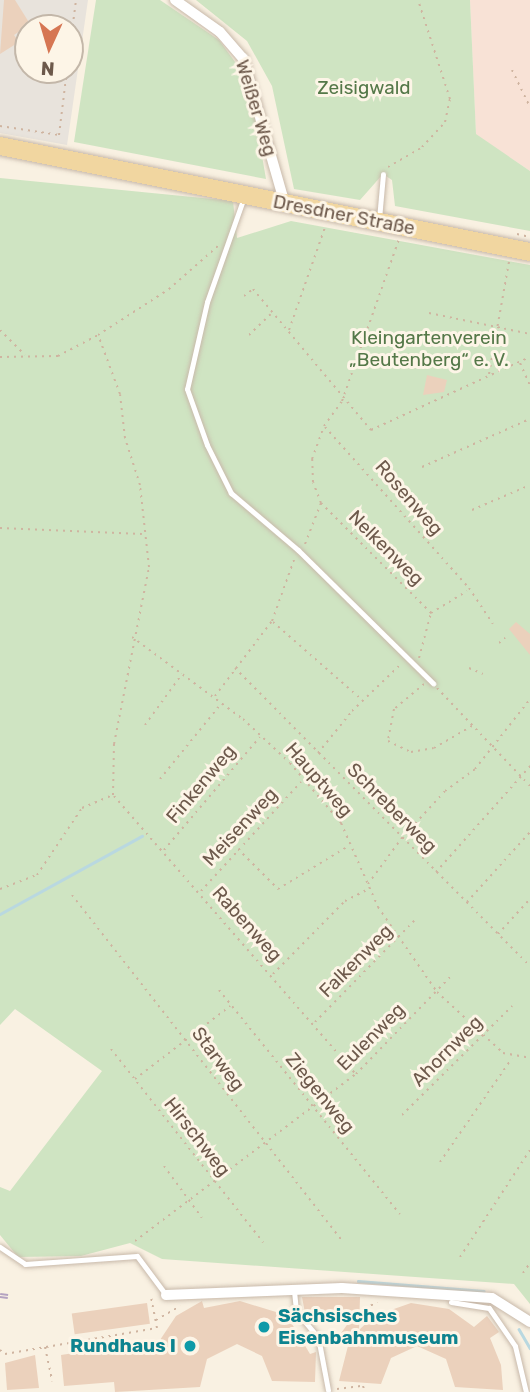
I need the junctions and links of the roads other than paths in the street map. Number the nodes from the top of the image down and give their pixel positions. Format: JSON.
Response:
{"nodes":[{"id":1,"x":175,"y":0,"type":"edge"},
{"id":2,"x":0,"y":146,"type":"edge"},
{"id":3,"x":0,"y":158,"type":"edge"},
{"id":4,"x":90,"y":165,"type":"junction"},
{"id":5,"x":383,"y":174,"type":"road end"},
{"id":6,"x":244,"y":196,"type":"junction"},
{"id":7,"x":285,"y":204,"type":"junction"},
{"id":8,"x":383,"y":229,"type":"junction"},
{"id":9,"x":525,"y":257,"type":"edge"},
{"id":10,"x":432,"y":682,"type":"road end"},
{"id":11,"x":0,"y":1247,"type":"edge"},
{"id":12,"x":293,"y":1289,"type":"junction"},
{"id":13,"x":166,"y":1295,"type":"joint"},
{"id":14,"x":451,"y":1302,"type":"dead end"},
{"id":15,"x":490,"y":1303,"type":"junction"},
{"id":16,"x":530,"y":1322,"type":"edge"},
{"id":17,"x":328,"y":1390,"type":"road end"},
{"id":18,"x":526,"y":1392,"type":"edge"}],
"edges":[{"from":1,"to":7,"type":"street","name":"Weißer Weg"},
{"from":2,"to":4,"type":"main road"},
{"from":3,"to":4,"type":"main road"},
{"from":4,"to":6,"type":"main road","name":"Dresdner Straße"},
{"from":5,"to":8,"type":"lane"},
{"from":6,"to":7,"type":"main road","name":"Dresdner Straße"},
{"from":6,"to":10,"type":"lane"},
{"from":7,"to":8,"type":"main road","name":"Dresdner Straße"},
{"from":8,"to":9,"type":"main road","name":"Dresdner Straße"},
{"from":11,"to":13,"type":"lane"},
{"from":12,"to":13,"type":"street"},
{"from":12,"to":15,"type":"street"},
{"from":12,"to":17,"type":"lane"},
{"from":14,"to":15,"type":"lane"},
{"from":15,"to":16,"type":"street"},
{"from":15,"to":18,"type":"lane"}]}
